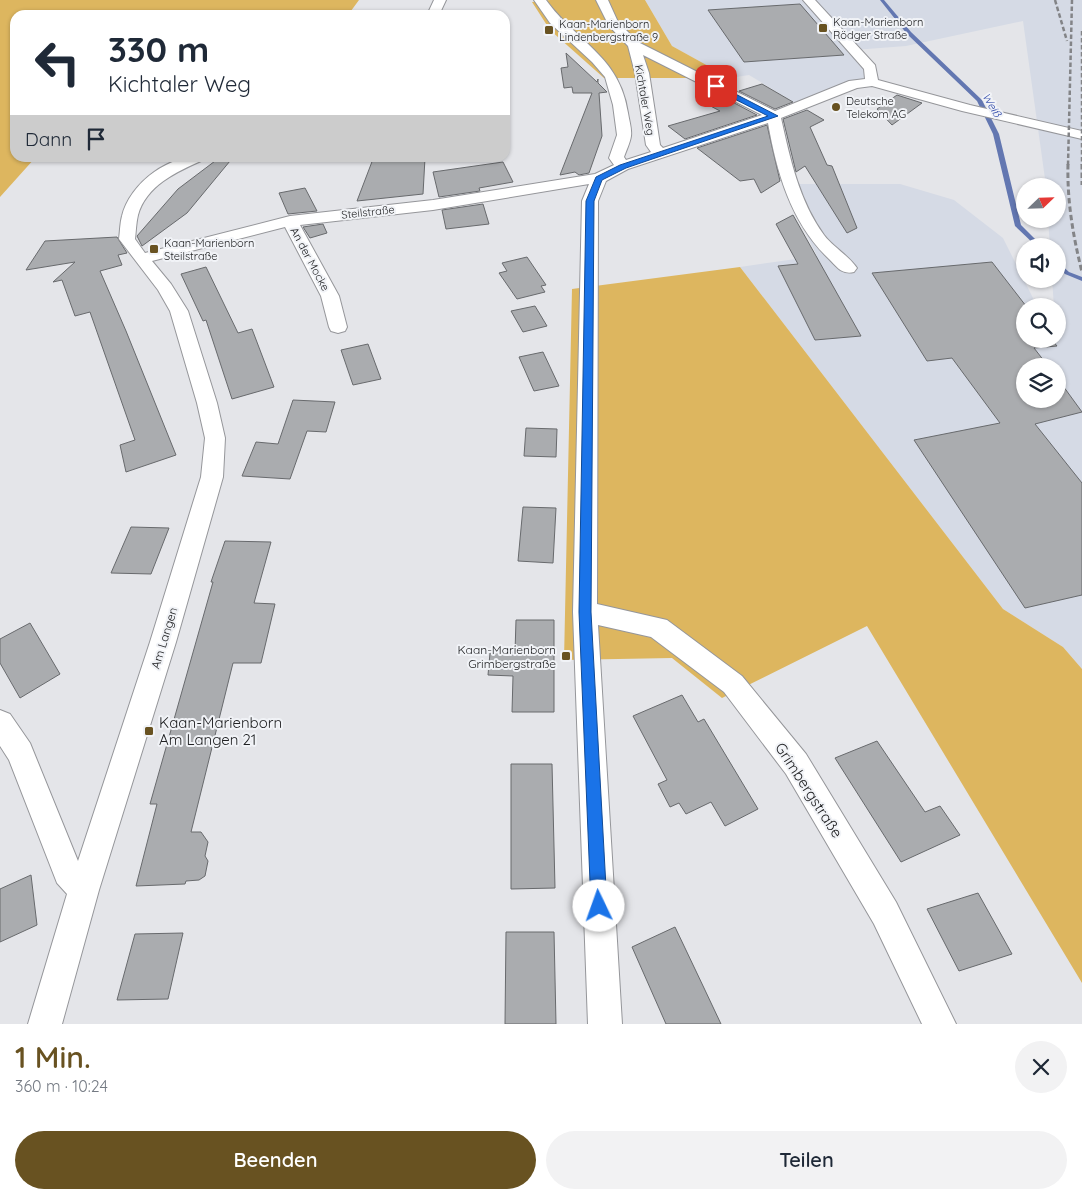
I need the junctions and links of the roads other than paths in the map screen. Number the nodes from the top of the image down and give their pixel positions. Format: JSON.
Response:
{"nodes":[{"id":1,"x":540,"y":0,"type":"edge"},
{"id":2,"x":602,"y":0,"type":"edge"},
{"id":3,"x":810,"y":0,"type":"edge"},
{"id":4,"x":634,"y":45,"type":"junction"},
{"id":5,"x":872,"y":82,"type":"junction"},
{"id":6,"x":774,"y":116,"type":"junction"},
{"id":7,"x":1082,"y":135,"type":"edge"},
{"id":8,"x":660,"y":154,"type":"junction"},
{"id":9,"x":169,"y":163,"type":"edge"},
{"id":10,"x":623,"y":166,"type":"junction"},
{"id":11,"x":599,"y":178,"type":"junction"},
{"id":12,"x":290,"y":221,"type":"junction"},
{"id":13,"x":140,"y":259,"type":"junction"},
{"id":14,"x":848,"y":268,"type":"dead end"},
{"id":15,"x":338,"y":327,"type":"dead end"},
{"id":16,"x":585,"y":612,"type":"junction"},
{"id":17,"x":0,"y":723,"type":"edge"},
{"id":18,"x":84,"y":890,"type":"junction"},
{"id":19,"x":45,"y":1024,"type":"edge"},
{"id":20,"x":605,"y":1024,"type":"edge"},
{"id":21,"x":939,"y":1024,"type":"edge"}],
"edges":[{"from":1,"to":10,"type":"street"},
{"from":2,"to":4,"type":"street","name":"Kichtaler Weg"},
{"from":3,"to":5,"type":"street"},
{"from":4,"to":6,"type":"street","name":"Kichtaler Weg"},
{"from":4,"to":8,"type":"street","name":"Kichtaler Weg"},
{"from":5,"to":6,"type":"street","name":"Steilstraße"},
{"from":5,"to":7,"type":"street"},
{"from":6,"to":8,"type":"street","name":"Steilstraße"},
{"from":6,"to":14,"type":"street"},
{"from":8,"to":10,"type":"street","name":"Steilstraße"},
{"from":9,"to":13,"type":"street","name":"Am Langen"},
{"from":10,"to":11,"type":"street","name":"Steilstraße"},
{"from":11,"to":12,"type":"street","name":"Steilstraße"},
{"from":11,"to":16,"type":"street"},
{"from":12,"to":13,"type":"street","name":"Steilstraße"},
{"from":12,"to":15,"type":"street","name":"An der Mocke"},
{"from":13,"to":18,"type":"street","name":"Am Langen"},
{"from":16,"to":20,"type":"street"},
{"from":16,"to":21,"type":"street","name":"Grimbergstraße"},
{"from":17,"to":18,"type":"street"},
{"from":18,"to":19,"type":"street","name":"Am Langen"}]}
